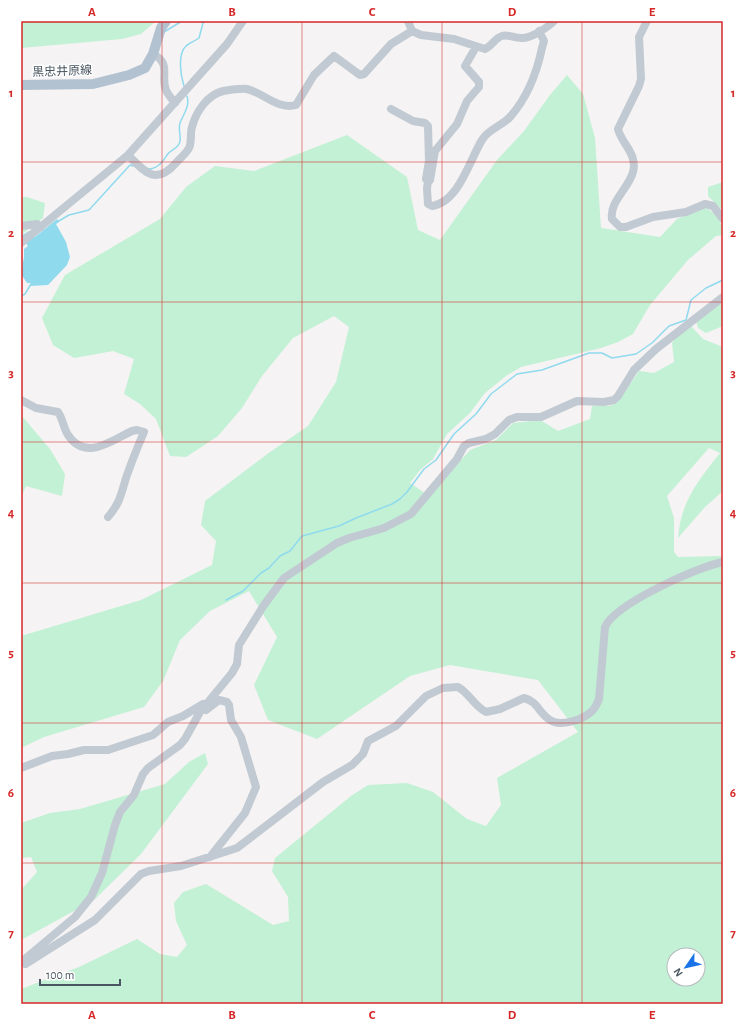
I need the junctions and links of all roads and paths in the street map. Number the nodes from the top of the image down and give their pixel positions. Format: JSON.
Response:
{"nodes":[{"id":1,"x":166,"y":21,"type":"edge"},
{"id":2,"x":243,"y":21,"type":"edge"},
{"id":3,"x":408,"y":21,"type":"edge"},
{"id":4,"x":554,"y":21,"type":"edge"},
{"id":5,"x":647,"y":21,"type":"edge"},
{"id":6,"x":412,"y":31,"type":"junction"},
{"id":7,"x":539,"y":31,"type":"junction"},
{"id":8,"x":476,"y":47,"type":"junction"},
{"id":9,"x":153,"y":54,"type":"junction"},
{"id":10,"x":21,"y":85,"type":"edge"},
{"id":11,"x":175,"y":103,"type":"junction"},
{"id":12,"x":391,"y":109,"type":"dead end"},
{"id":13,"x":128,"y":155,"type":"junction"},
{"id":14,"x":428,"y":180,"type":"junction"},
{"id":15,"x":723,"y":220,"type":"edge"},
{"id":16,"x":21,"y":226,"type":"edge"},
{"id":17,"x":41,"y":227,"type":"junction"},
{"id":18,"x":22,"y":243,"type":"edge"},
{"id":19,"x":723,"y":297,"type":"edge"},
{"id":20,"x":21,"y":400,"type":"edge"},
{"id":21,"x":108,"y":517,"type":"dead end"},
{"id":22,"x":723,"y":562,"type":"edge"},
{"id":23,"x":209,"y":700,"type":"junction"},
{"id":24,"x":200,"y":712,"type":"junction"},
{"id":25,"x":21,"y":768,"type":"edge"},
{"id":26,"x":210,"y":858,"type":"junction"},
{"id":27,"x":23,"y":965,"type":"edge"}],
"edges":[{"from":1,"to":9,"type":"main road","name":"黒忠井原線"},
{"from":2,"to":11,"type":"street"},
{"from":3,"to":6,"type":"street"},
{"from":4,"to":7,"type":"street"},
{"from":5,"to":15,"type":"street"},
{"from":6,"to":8,"type":"street"},
{"from":6,"to":13,"type":"street"},
{"from":7,"to":8,"type":"street"},
{"from":7,"to":14,"type":"street"},
{"from":8,"to":14,"type":"street"},
{"from":9,"to":10,"type":"main road","name":"黒忠井原線"},
{"from":9,"to":11,"type":"street"},
{"from":11,"to":13,"type":"street"},
{"from":12,"to":14,"type":"street"},
{"from":13,"to":17,"type":"street"},
{"from":16,"to":17,"type":"street"},
{"from":17,"to":18,"type":"street"},
{"from":19,"to":23,"type":"street"},
{"from":20,"to":21,"type":"street"},
{"from":22,"to":26,"type":"street"},
{"from":23,"to":24,"type":"street"},
{"from":23,"to":25,"type":"street"},
{"from":24,"to":26,"type":"street"},
{"from":24,"to":27,"type":"street"},
{"from":26,"to":27,"type":"street"}]}
